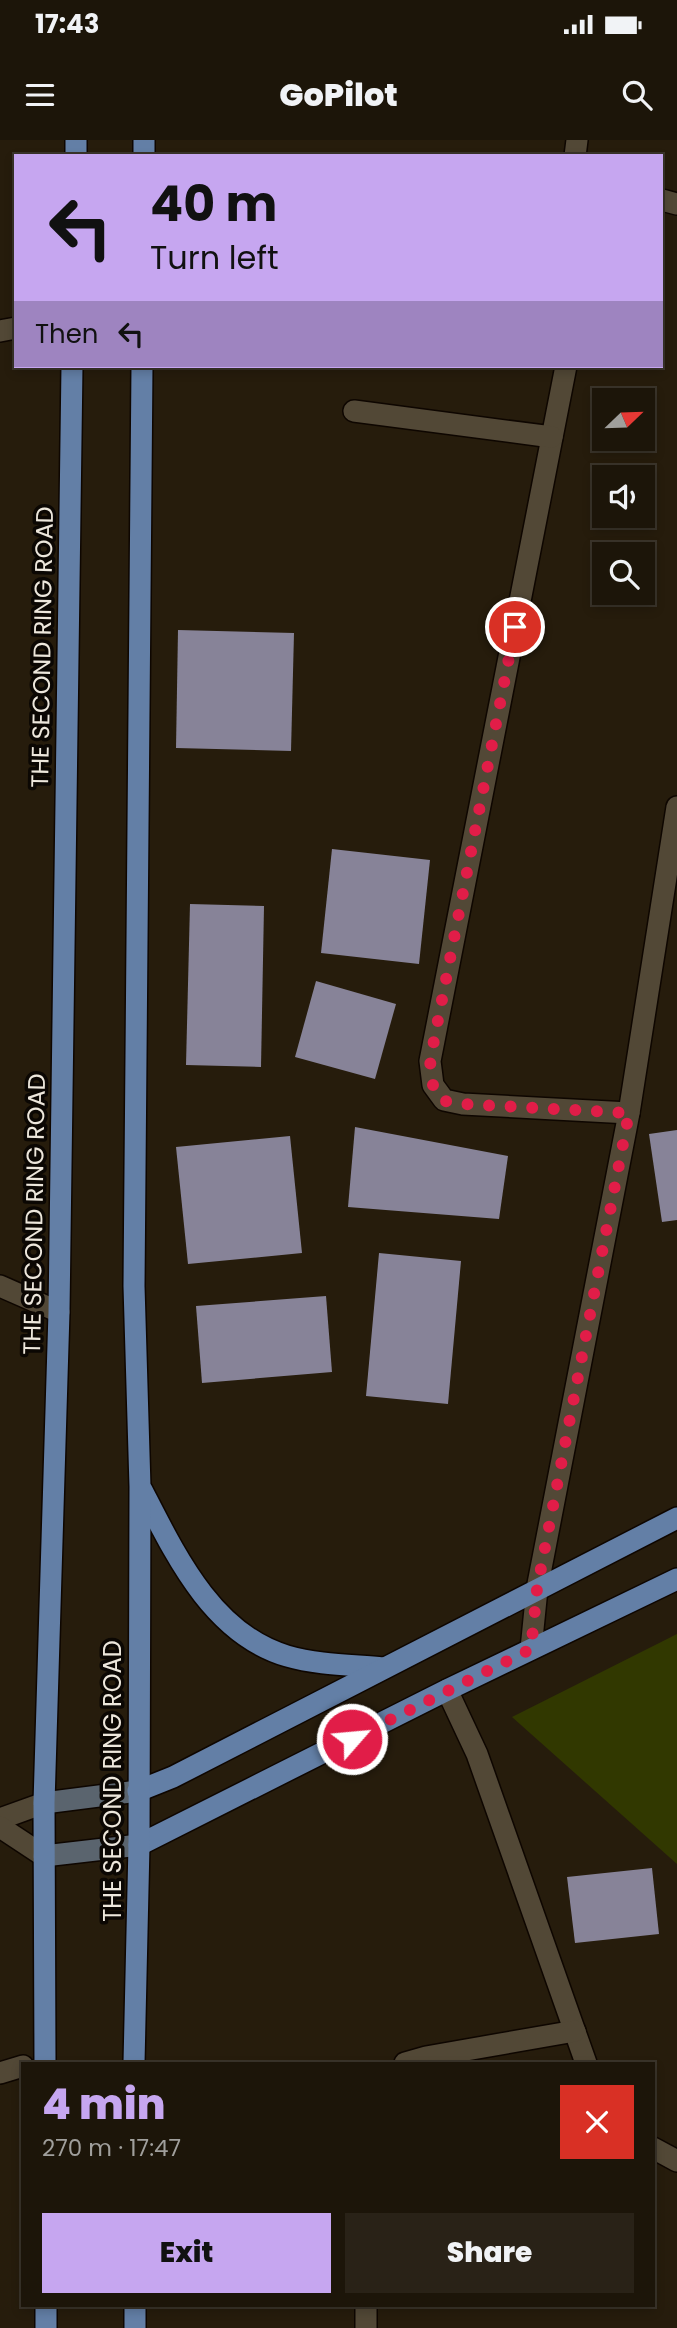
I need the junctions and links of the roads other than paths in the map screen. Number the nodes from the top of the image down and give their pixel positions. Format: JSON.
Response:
{"nodes":[{"id":1,"x":72,"y":368,"type":"edge"},
{"id":2,"x":142,"y":368,"type":"edge"},
{"id":3,"x":566,"y":368,"type":"edge"},
{"id":4,"x":354,"y":411,"type":"dead end"},
{"id":5,"x":552,"y":438,"type":"junction"},
{"id":6,"x":677,"y":807,"type":"edge"},
{"id":7,"x":629,"y":1113,"type":"junction"},
{"id":8,"x":0,"y":1286,"type":"edge"},
{"id":9,"x":59,"y":1312,"type":"junction"},
{"id":10,"x":140,"y":1487,"type":"junction"},
{"id":11,"x":677,"y":1518,"type":"edge"},
{"id":12,"x":677,"y":1579,"type":"edge"},
{"id":13,"x":537,"y":1589,"type":"junction"},
{"id":14,"x":531,"y":1649,"type":"junction"},
{"id":15,"x":383,"y":1668,"type":"junction"},
{"id":16,"x":447,"y":1690,"type":"junction"},
{"id":17,"x":138,"y":1791,"type":"junction"},
{"id":18,"x":44,"y":1804,"type":"junction"},
{"id":19,"x":0,"y":1819,"type":"edge"},
{"id":20,"x":0,"y":1827,"type":"edge"},
{"id":21,"x":139,"y":1845,"type":"junction"},
{"id":22,"x":44,"y":1856,"type":"junction"},
{"id":23,"x":575,"y":2031,"type":"junction"},
{"id":24,"x":41,"y":2062,"type":"edge"},
{"id":25,"x":134,"y":2062,"type":"edge"},
{"id":26,"x":408,"y":2062,"type":"edge"},
{"id":27,"x":586,"y":2062,"type":"edge"},
{"id":28,"x":21,"y":2067,"type":"edge"},
{"id":29,"x":0,"y":2073,"type":"edge"},
{"id":30,"x":655,"y":2149,"type":"edge"},
{"id":31,"x":677,"y":2161,"type":"edge"},
{"id":32,"x":46,"y":2307,"type":"edge"},
{"id":33,"x":135,"y":2307,"type":"edge"},
{"id":34,"x":366,"y":2307,"type":"edge"},
{"id":35,"x":46,"y":2328,"type":"edge"},
{"id":36,"x":135,"y":2328,"type":"edge"},
{"id":37,"x":366,"y":2328,"type":"edge"}],
"edges":[{"from":1,"to":9,"type":"main road","name":"THE SECOND RING ROAD"},
{"from":2,"to":10,"type":"main road","name":"THE SECOND RING ROAD"},
{"from":3,"to":5,"type":"street"},
{"from":4,"to":5,"type":"street"},
{"from":5,"to":7,"type":"street"},
{"from":6,"to":7,"type":"street"},
{"from":7,"to":13,"type":"street"},
{"from":8,"to":9,"type":"street"},
{"from":9,"to":18,"type":"main road","name":"THE SECOND RING ROAD"},
{"from":10,"to":15,"type":"main road"},
{"from":10,"to":17,"type":"main road","name":"THE SECOND RING ROAD"},
{"from":11,"to":13,"type":"main road"},
{"from":12,"to":14,"type":"main road"},
{"from":13,"to":14,"type":"street"},
{"from":13,"to":15,"type":"main road"},
{"from":14,"to":16,"type":"main road"},
{"from":15,"to":17,"type":"main road"},
{"from":16,"to":21,"type":"main road"},
{"from":16,"to":23,"type":"street"},
{"from":17,"to":18,"type":"main road"},
{"from":17,"to":21,"type":"main road","name":"THE SECOND RING ROAD"},
{"from":18,"to":19,"type":"street"},
{"from":18,"to":22,"type":"main road","name":"THE SECOND RING ROAD"},
{"from":20,"to":22,"type":"street"},
{"from":21,"to":22,"type":"main road"},
{"from":21,"to":25,"type":"main road","name":"THE SECOND RING ROAD"},
{"from":22,"to":24,"type":"main road","name":"THE SECOND RING ROAD"},
{"from":23,"to":26,"type":"street"},
{"from":23,"to":27,"type":"street"},
{"from":28,"to":29,"type":"street"},
{"from":30,"to":31,"type":"street"},
{"from":32,"to":35,"type":"main road"},
{"from":33,"to":36,"type":"main road"},
{"from":34,"to":37,"type":"street"}]}
